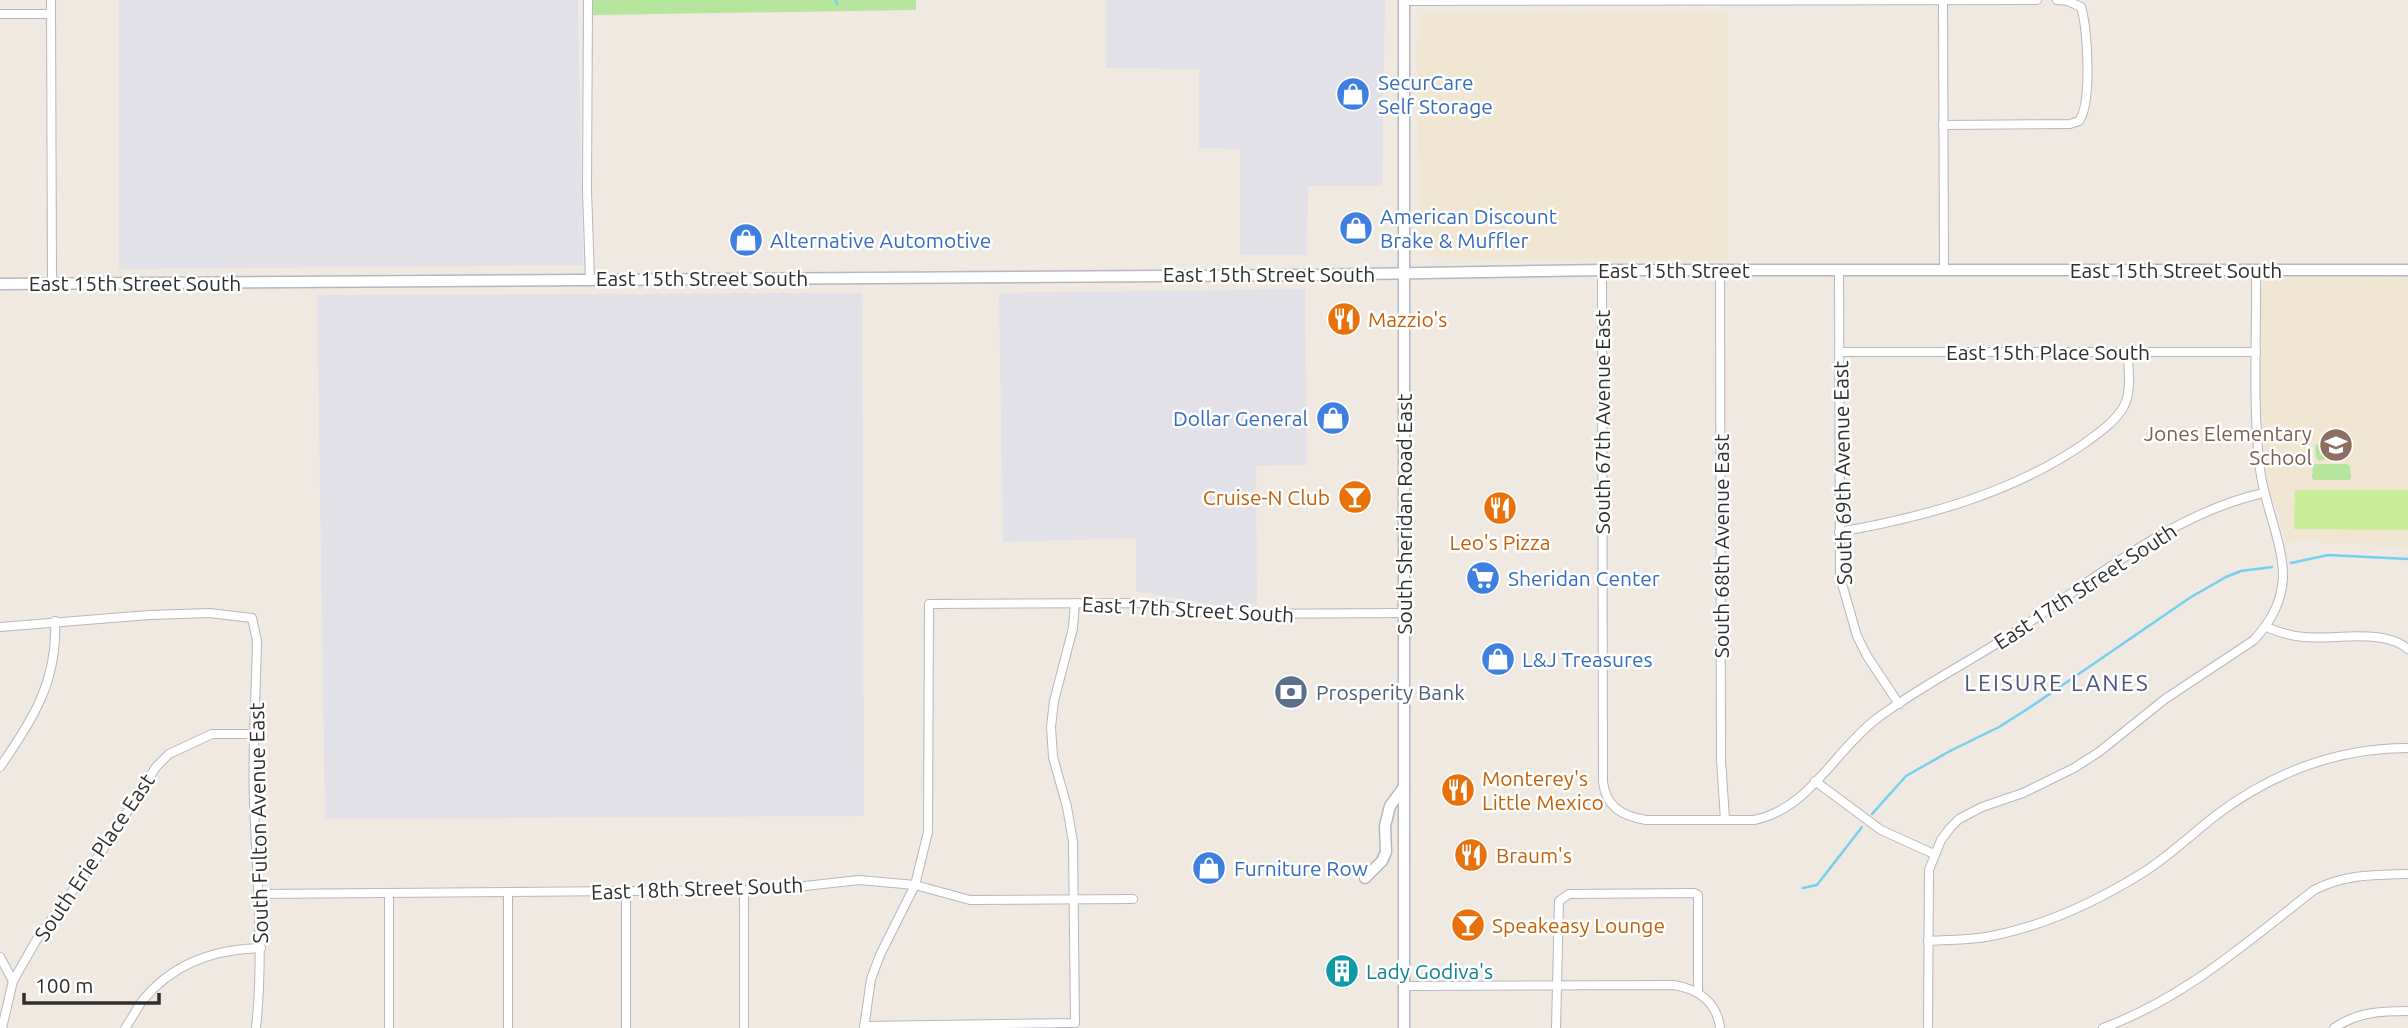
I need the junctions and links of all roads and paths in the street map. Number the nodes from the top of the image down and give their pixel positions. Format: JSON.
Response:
{"nodes":[{"id":1,"x":51,"y":0,"type":"edge"},
{"id":2,"x":588,"y":0,"type":"edge"},
{"id":3,"x":2036,"y":0,"type":"edge"},
{"id":4,"x":2057,"y":0,"type":"edge"},
{"id":5,"x":1404,"y":1,"type":"edge"},
{"id":6,"x":1943,"y":1,"type":"edge"},
{"id":7,"x":0,"y":14,"type":"edge"},
{"id":8,"x":51,"y":14,"type":"junction"},
{"id":9,"x":1943,"y":125,"type":"junction"},
{"id":10,"x":1602,"y":270,"type":"junction"},
{"id":11,"x":1944,"y":270,"type":"junction"},
{"id":12,"x":2256,"y":270,"type":"junction"},
{"id":13,"x":2408,"y":270,"type":"edge"},
{"id":14,"x":1720,"y":271,"type":"junction"},
{"id":15,"x":1839,"y":271,"type":"junction"},
{"id":16,"x":1404,"y":274,"type":"junction"},
{"id":17,"x":590,"y":279,"type":"junction"},
{"id":18,"x":0,"y":284,"type":"edge"},
{"id":19,"x":52,"y":284,"type":"junction"},
{"id":20,"x":1839,"y":352,"type":"junction"},
{"id":21,"x":2256,"y":352,"type":"junction"},
{"id":22,"x":2128,"y":353,"type":"junction"},
{"id":23,"x":2264,"y":493,"type":"junction"},
{"id":24,"x":1839,"y":532,"type":"junction"},
{"id":25,"x":1074,"y":603,"type":"junction"},
{"id":26,"x":1404,"y":613,"type":"junction"},
{"id":27,"x":55,"y":621,"type":"junction"},
{"id":28,"x":0,"y":627,"type":"edge"},
{"id":29,"x":2266,"y":627,"type":"junction"},
{"id":30,"x":2408,"y":649,"type":"edge"},
{"id":31,"x":1899,"y":704,"type":"junction"},
{"id":32,"x":255,"y":734,"type":"junction"},
{"id":33,"x":2408,"y":748,"type":"edge"},
{"id":34,"x":0,"y":767,"type":"edge"},
{"id":35,"x":1815,"y":781,"type":"junction"},
{"id":36,"x":1404,"y":787,"type":"junction"},
{"id":37,"x":1626,"y":816,"type":"joint"},
{"id":38,"x":1725,"y":820,"type":"junction"},
{"id":39,"x":1934,"y":854,"type":"junction"},
{"id":40,"x":2408,"y":874,"type":"edge"},
{"id":41,"x":1365,"y":878,"type":"dead end"},
{"id":42,"x":915,"y":885,"type":"junction"},
{"id":43,"x":744,"y":890,"type":"junction"},
{"id":44,"x":626,"y":891,"type":"junction"},
{"id":45,"x":508,"y":892,"type":"junction"},
{"id":46,"x":389,"y":893,"type":"junction"},
{"id":47,"x":258,"y":894,"type":"junction"},
{"id":48,"x":1133,"y":899,"type":"dead end"},
{"id":49,"x":1074,"y":900,"type":"junction"},
{"id":50,"x":1928,"y":941,"type":"junction"},
{"id":51,"x":261,"y":948,"type":"junction"},
{"id":52,"x":0,"y":957,"type":"edge"},
{"id":53,"x":13,"y":981,"type":"junction"},
{"id":54,"x":1404,"y":986,"type":"junction"},
{"id":55,"x":1557,"y":986,"type":"junction"},
{"id":56,"x":1698,"y":991,"type":"junction"},
{"id":57,"x":2408,"y":1011,"type":"edge"},
{"id":58,"x":863,"y":1027,"type":"edge"},
{"id":59,"x":2,"y":1028,"type":"edge"},
{"id":60,"x":125,"y":1028,"type":"edge"},
{"id":61,"x":256,"y":1028,"type":"edge"},
{"id":62,"x":389,"y":1028,"type":"edge"},
{"id":63,"x":508,"y":1028,"type":"edge"},
{"id":64,"x":626,"y":1028,"type":"edge"},
{"id":65,"x":744,"y":1028,"type":"edge"},
{"id":66,"x":1404,"y":1028,"type":"edge"},
{"id":67,"x":1556,"y":1028,"type":"edge"},
{"id":68,"x":1720,"y":1028,"type":"edge"},
{"id":69,"x":1928,"y":1028,"type":"edge"},
{"id":70,"x":2104,"y":1028,"type":"edge"},
{"id":71,"x":2334,"y":1028,"type":"edge"}],
"edges":[{"from":1,"to":8,"type":"street"},
{"from":2,"to":17,"type":"street"},
{"from":3,"to":6,"type":"street"},
{"from":4,"to":9,"type":"street"},
{"from":5,"to":6,"type":"street"},
{"from":5,"to":16,"type":"main road","name":"South Sheridan Road East"},
{"from":6,"to":9,"type":"street"},
{"from":7,"to":8,"type":"street"},
{"from":8,"to":19,"type":"street"},
{"from":9,"to":11,"type":"street"},
{"from":10,"to":14,"type":"main road","name":"East 15th Street"},
{"from":10,"to":16,"type":"main road","name":"East 15th Street"},
{"from":10,"to":37,"type":"street","name":"South 67th Avenue East"},
{"from":11,"to":12,"type":"main road","name":"East 15th Street South"},
{"from":11,"to":15,"type":"main road","name":"East 15th Street"},
{"from":12,"to":13,"type":"main road","name":"East 15th Street South"},
{"from":12,"to":21,"type":"street"},
{"from":14,"to":15,"type":"main road","name":"East 15th Street"},
{"from":14,"to":38,"type":"street","name":"South 68th Avenue East"},
{"from":15,"to":20,"type":"street","name":"South 69th Avenue East"},
{"from":16,"to":17,"type":"main road","name":"East 15th Street South"},
{"from":16,"to":26,"type":"main road","name":"South Sheridan Road East"},
{"from":17,"to":19,"type":"main road","name":"East 15th Street South"},
{"from":18,"to":19,"type":"main road","name":"East 15th Street South"},
{"from":20,"to":22,"type":"street","name":"East 15th Place South"},
{"from":20,"to":24,"type":"street","name":"South 69th Avenue East"},
{"from":21,"to":22,"type":"street","name":"East 15th Place South"},
{"from":21,"to":23,"type":"street"},
{"from":22,"to":24,"type":"street"},
{"from":23,"to":29,"type":"street"},
{"from":23,"to":31,"type":"street","name":"East 17th Street South"},
{"from":24,"to":31,"type":"street","name":"South 69th Avenue East"},
{"from":25,"to":26,"type":"street","name":"East 17th Street South"},
{"from":25,"to":42,"type":"street","name":"East 17th Street South"},
{"from":25,"to":49,"type":"street"},
{"from":26,"to":36,"type":"main road","name":"South Sheridan Road East"},
{"from":27,"to":28,"type":"street"},
{"from":27,"to":32,"type":"street","name":"South Fulton Avenue East"},
{"from":27,"to":34,"type":"street"},
{"from":29,"to":30,"type":"street"},
{"from":29,"to":39,"type":"street"},
{"from":31,"to":35,"type":"street","name":"East 17th Street South"},
{"from":32,"to":47,"type":"street","name":"South Fulton Avenue East"},
{"from":32,"to":53,"type":"street","name":"South Erie Place East"},
{"from":33,"to":50,"type":"street"},
{"from":35,"to":38,"type":"street","name":"East 17th Street South"},
{"from":35,"to":39,"type":"street"},
{"from":36,"to":41,"type":"main road"},
{"from":36,"to":54,"type":"main road","name":"South Sheridan Road East"},
{"from":37,"to":38,"type":"street","name":"East 17th Street South"},
{"from":39,"to":50,"type":"street"},
{"from":40,"to":70,"type":"street"},
{"from":42,"to":43,"type":"street","name":"East 18th Street South"},
{"from":42,"to":49,"type":"street","name":"East 18th Street South"},
{"from":42,"to":58,"type":"street"},
{"from":43,"to":44,"type":"street","name":"East 18th Street South"},
{"from":43,"to":65,"type":"street"},
{"from":44,"to":45,"type":"street","name":"East 18th Street South"},
{"from":44,"to":64,"type":"street"},
{"from":45,"to":46,"type":"street","name":"East 18th Street South"},
{"from":45,"to":63,"type":"street"},
{"from":46,"to":47,"type":"street","name":"East 18th Street South"},
{"from":46,"to":62,"type":"street"},
{"from":47,"to":51,"type":"street","name":"South Fulton Avenue East"},
{"from":48,"to":49,"type":"street","name":"East 18th Street South"},
{"from":49,"to":58,"type":"street"},
{"from":50,"to":69,"type":"street"},
{"from":51,"to":60,"type":"street"},
{"from":51,"to":61,"type":"street","name":"South Fulton Avenue East"},
{"from":52,"to":53,"type":"street"},
{"from":53,"to":59,"type":"street","name":"South Erie Place East"},
{"from":54,"to":55,"type":"street"},
{"from":54,"to":66,"type":"main road","name":"South Sheridan Road East"},
{"from":55,"to":56,"type":"street"},
{"from":55,"to":56,"type":"street"},
{"from":55,"to":67,"type":"street"},
{"from":56,"to":68,"type":"street"},
{"from":57,"to":71,"type":"street"}]}
